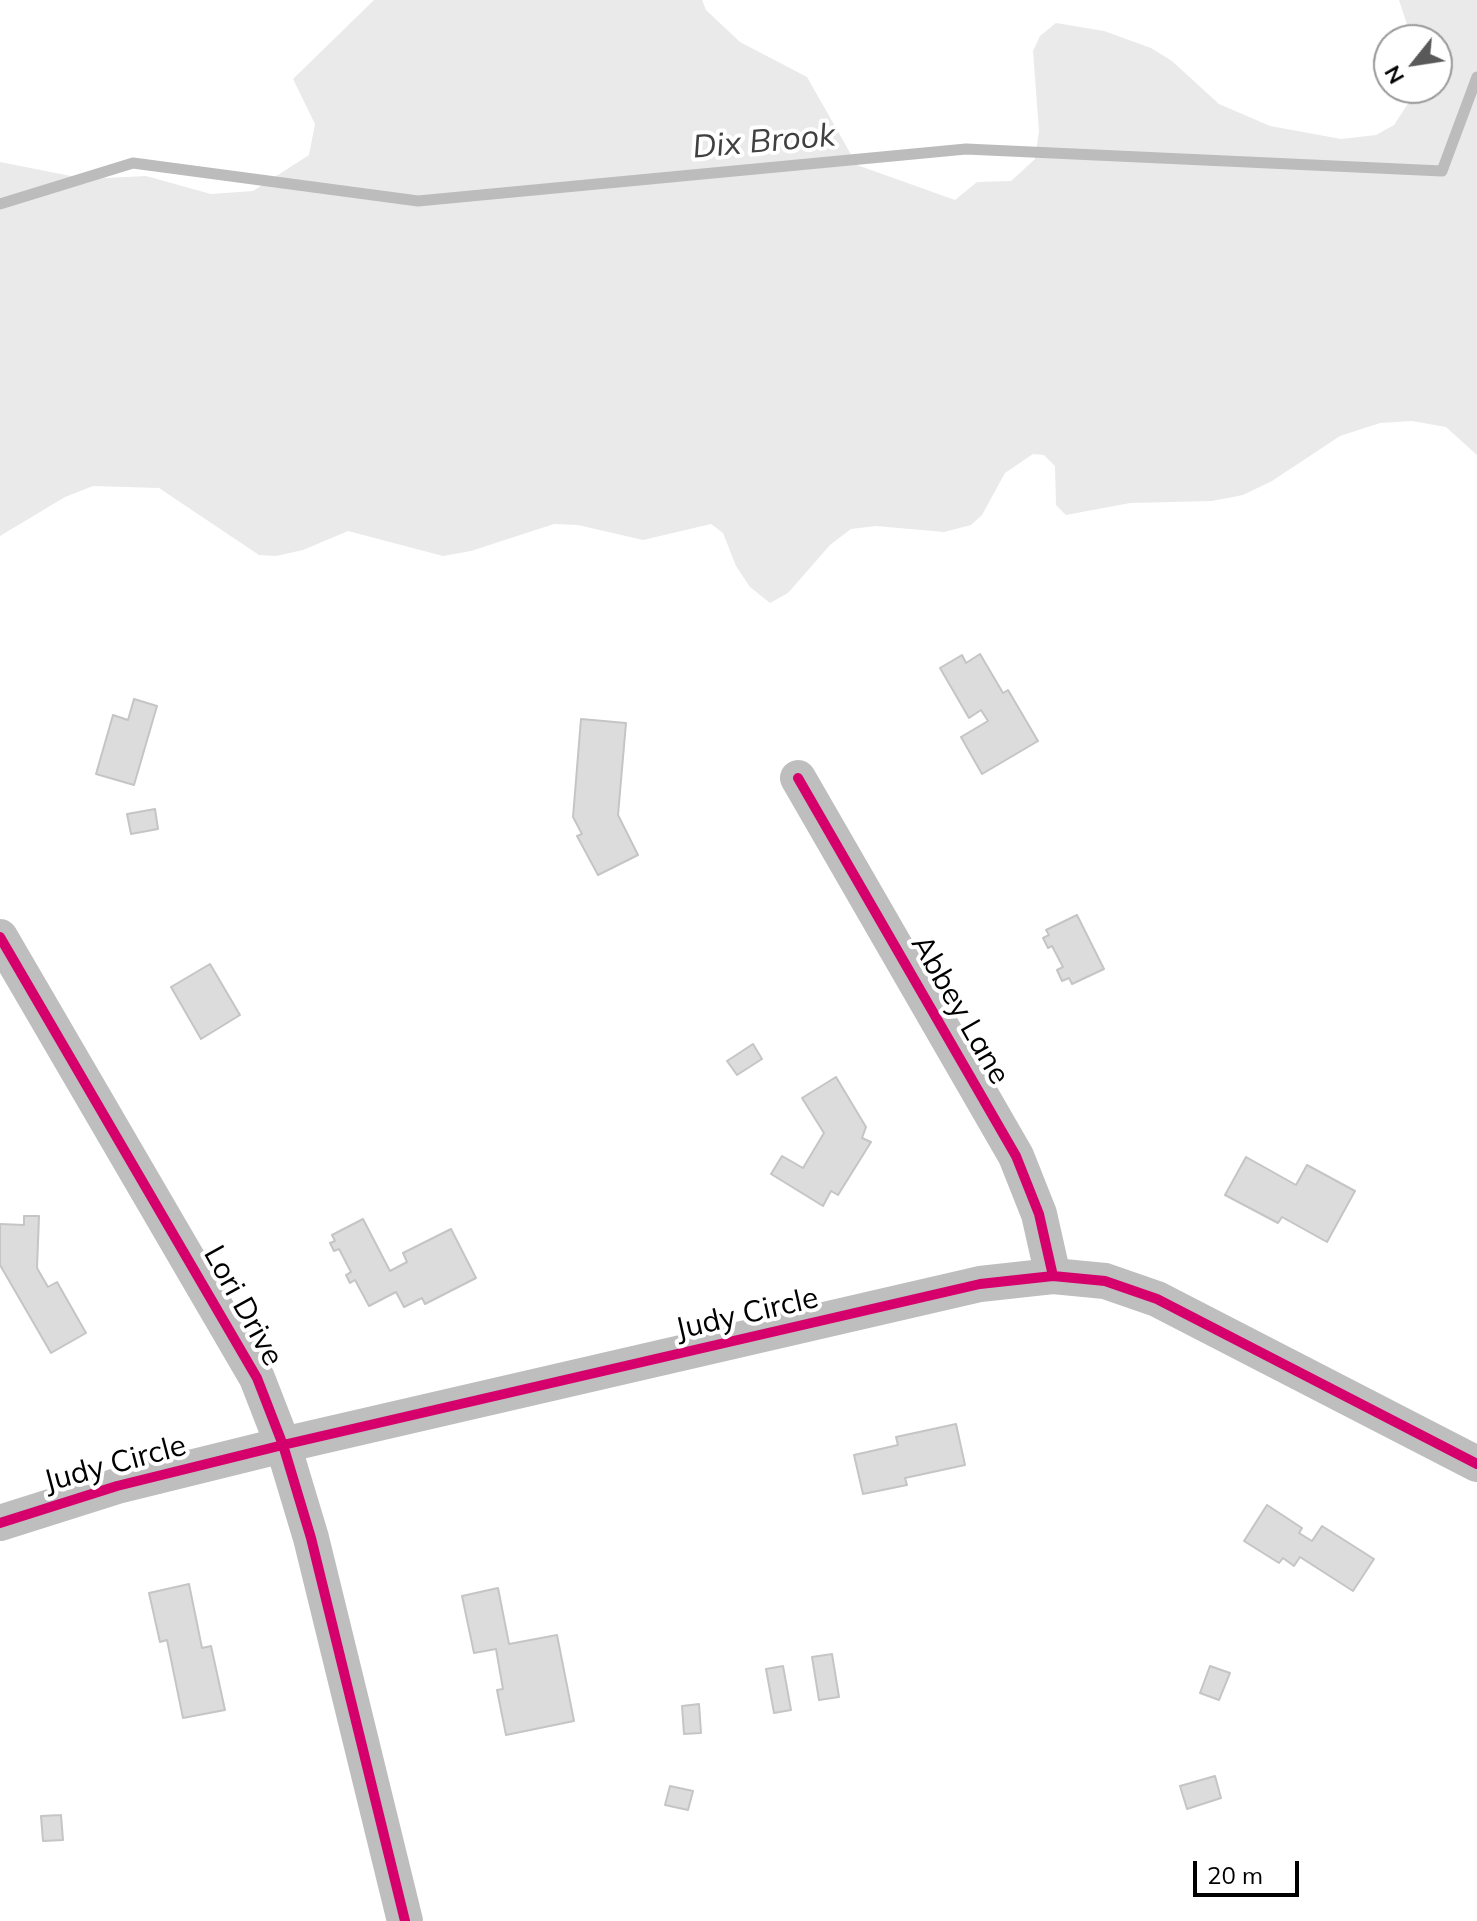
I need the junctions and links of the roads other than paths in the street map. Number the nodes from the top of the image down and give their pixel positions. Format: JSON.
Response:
{"nodes":[{"id":1,"x":798,"y":778,"type":"dead end"},
{"id":2,"x":0,"y":937,"type":"edge"},
{"id":3,"x":1053,"y":1276,"type":"junction"},
{"id":4,"x":283,"y":1445,"type":"junction"},
{"id":5,"x":1477,"y":1464,"type":"edge"},
{"id":6,"x":0,"y":1523,"type":"edge"},
{"id":7,"x":405,"y":1921,"type":"edge"}],
"edges":[{"from":1,"to":3,"type":"street","name":"Abbey Lane"},
{"from":2,"to":4,"type":"street","name":"Lori Drive"},
{"from":3,"to":4,"type":"street","name":"Judy Circle"},
{"from":3,"to":5,"type":"street","name":"Judy Circle"},
{"from":4,"to":6,"type":"street","name":"Judy Circle"},
{"from":4,"to":7,"type":"street","name":"Lori Drive"}]}
